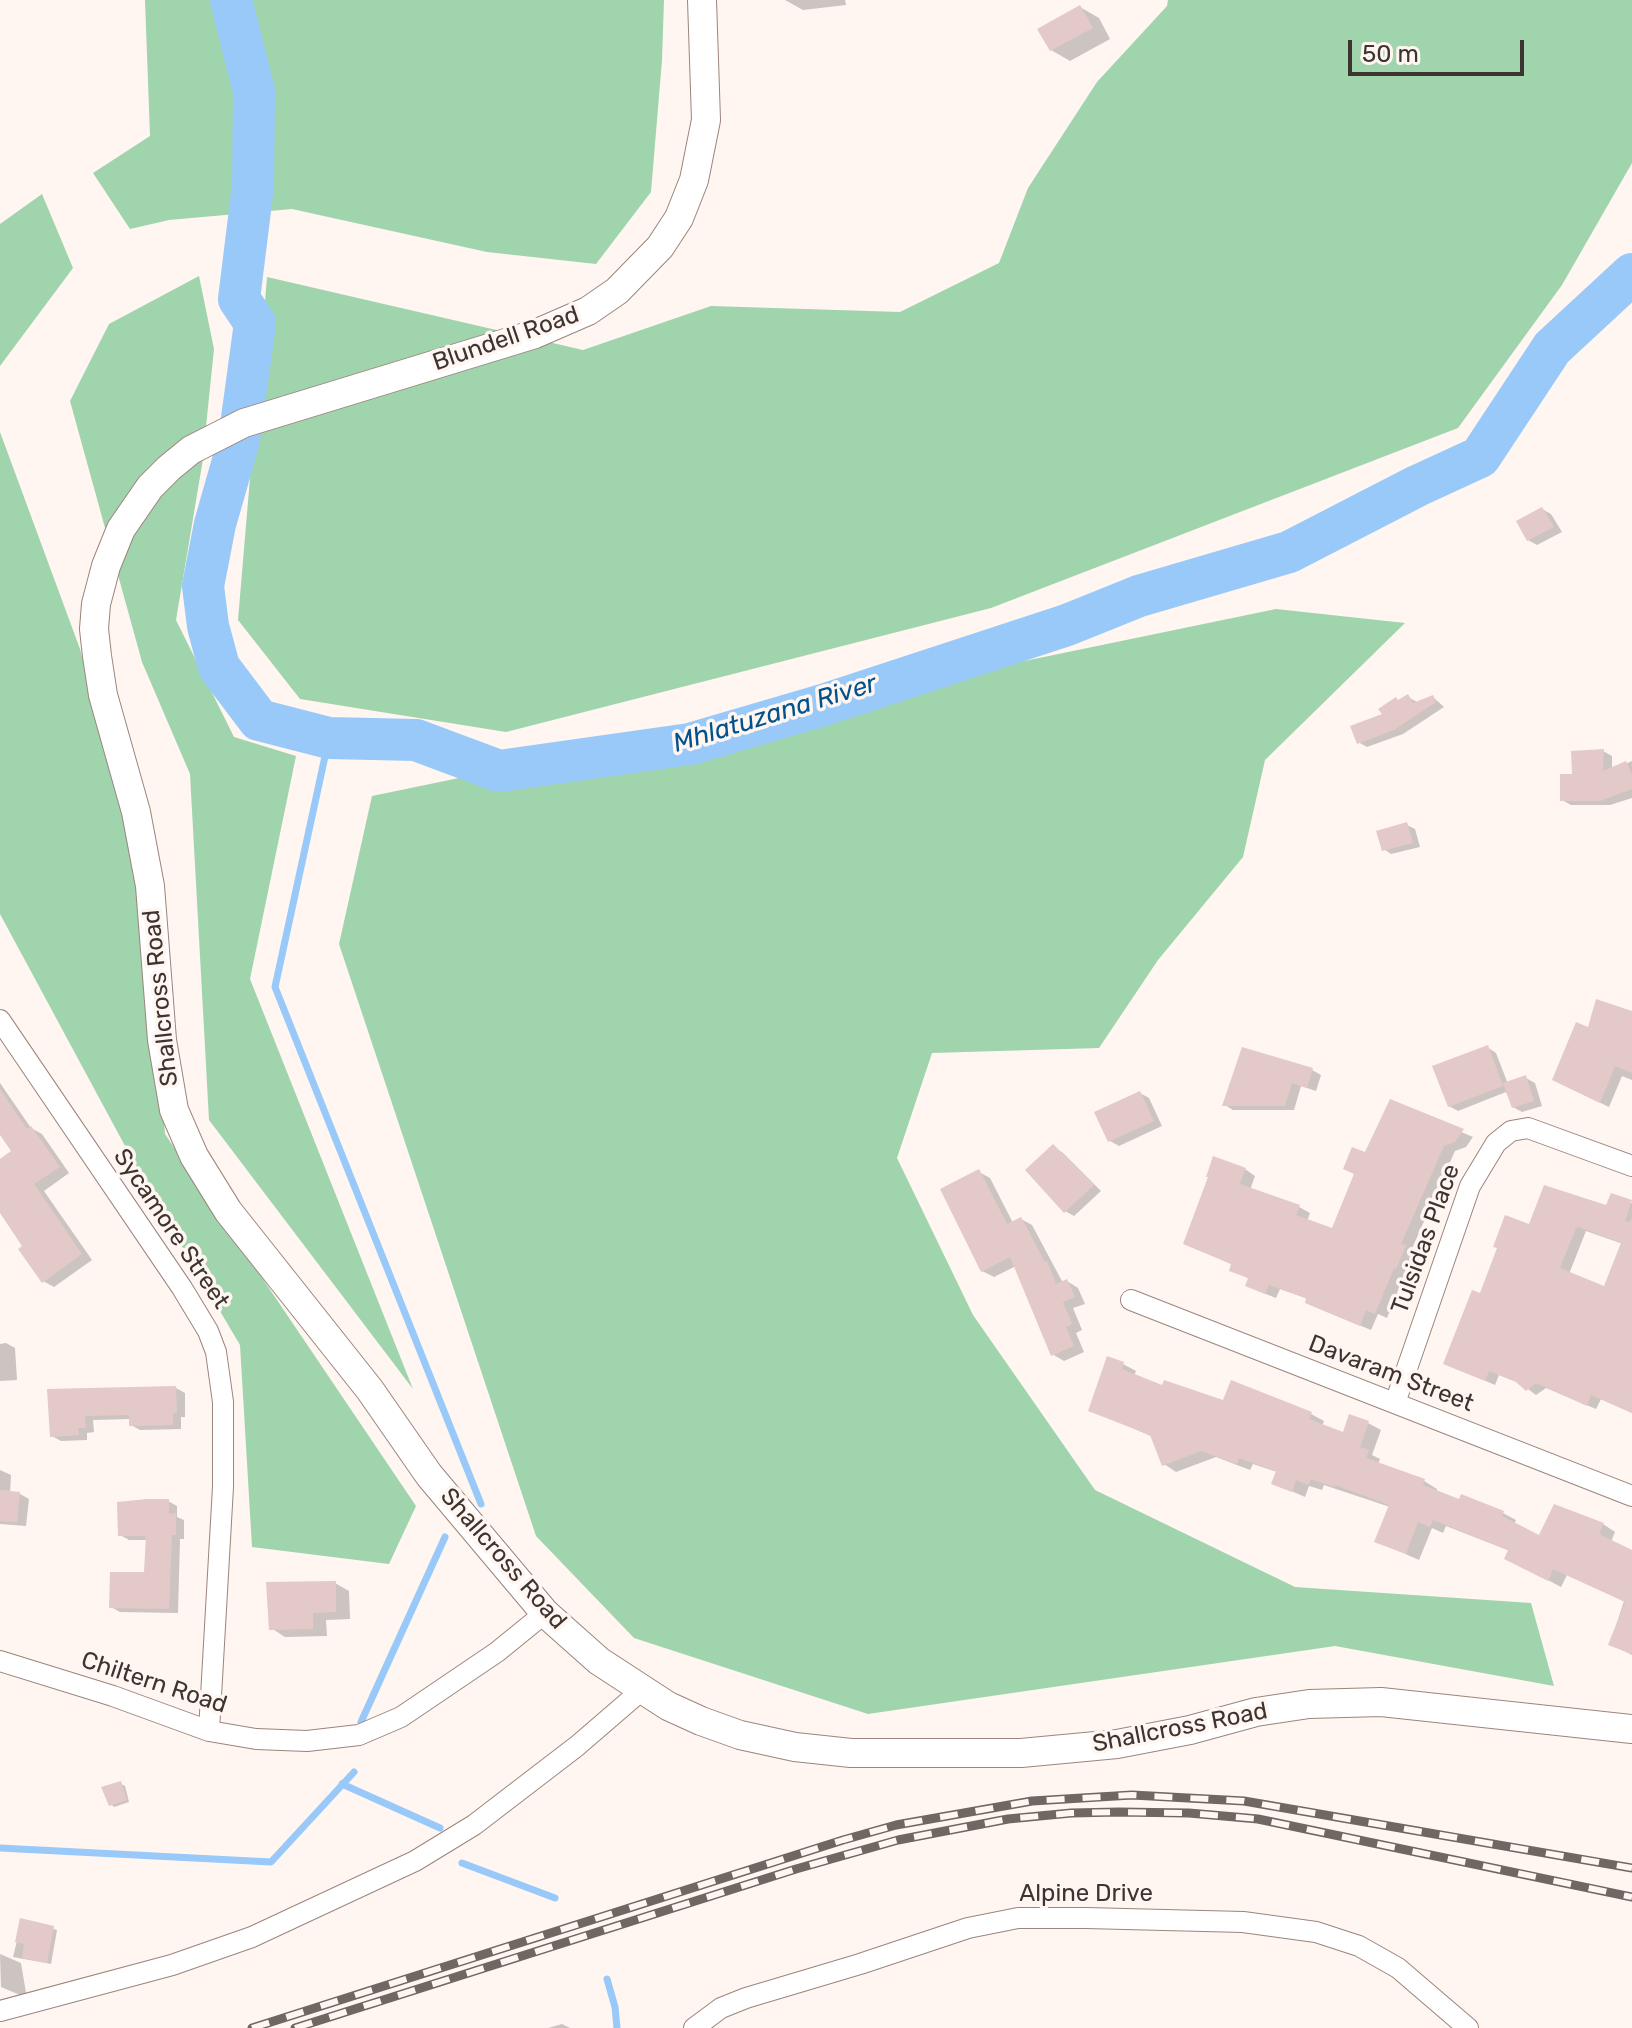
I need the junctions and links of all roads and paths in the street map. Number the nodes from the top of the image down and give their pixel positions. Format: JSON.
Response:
{"nodes":[{"id":1,"x":702,"y":0,"type":"edge"},
{"id":2,"x":121,"y":529,"type":"joint"},
{"id":3,"x":0,"y":1020,"type":"edge"},
{"id":4,"x":1632,"y":1166,"type":"edge"},
{"id":5,"x":1131,"y":1300,"type":"dead end"},
{"id":6,"x":1395,"y":1403,"type":"junction"},
{"id":7,"x":1632,"y":1496,"type":"edge"},
{"id":8,"x":545,"y":1613,"type":"junction"},
{"id":9,"x":0,"y":1661,"type":"edge"},
{"id":10,"x":642,"y":1690,"type":"junction"},
{"id":11,"x":1632,"y":1729,"type":"edge"},
{"id":12,"x":209,"y":1731,"type":"junction"},
{"id":13,"x":0,"y":2011,"type":"edge"},
{"id":14,"x":694,"y":2028,"type":"edge"},
{"id":15,"x":1468,"y":2028,"type":"edge"}],
"edges":[{"from":1,"to":2,"type":"street","name":"Blundell Road"},
{"from":2,"to":8,"type":"street","name":"Shallcross Road"},
{"from":3,"to":12,"type":"street","name":"Sycamore Street"},
{"from":4,"to":6,"type":"street","name":"Tulsidas Place"},
{"from":5,"to":6,"type":"street","name":"Davaram Street"},
{"from":6,"to":7,"type":"street","name":"Davaram Street"},
{"from":8,"to":10,"type":"street","name":"Shallcross Road"},
{"from":8,"to":12,"type":"street","name":"Chiltern Road"},
{"from":9,"to":12,"type":"street","name":"Chiltern Road"},
{"from":10,"to":11,"type":"street","name":"Shallcross Road"},
{"from":10,"to":13,"type":"street"},
{"from":14,"to":15,"type":"street","name":"Alpine Drive"}]}
